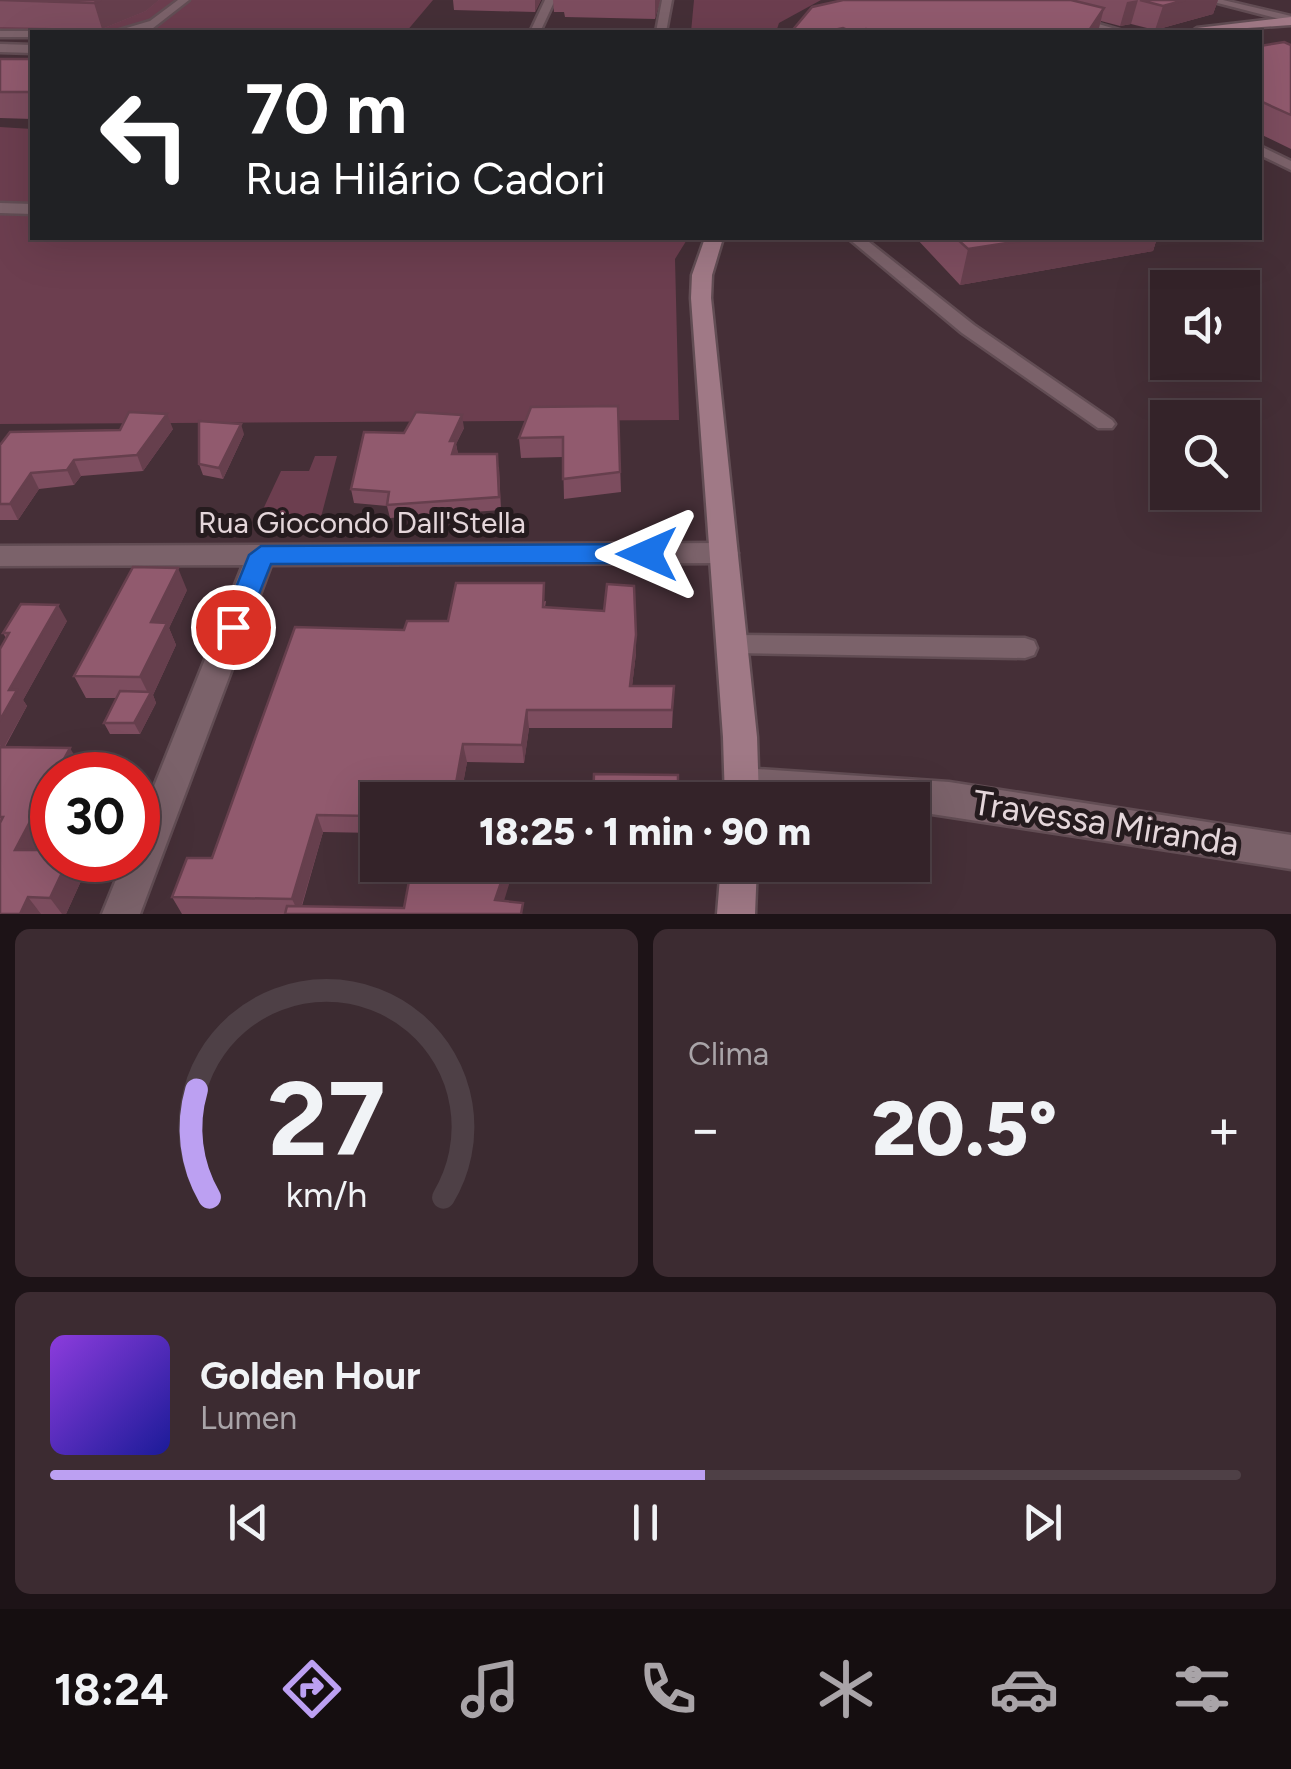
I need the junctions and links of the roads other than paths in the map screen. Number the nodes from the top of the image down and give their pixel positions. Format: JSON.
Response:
{"nodes":[{"id":1,"x":184,"y":0,"type":"edge"},
{"id":2,"x":550,"y":0,"type":"edge"},
{"id":3,"x":667,"y":0,"type":"edge"},
{"id":4,"x":1064,"y":0,"type":"edge"},
{"id":5,"x":1212,"y":0,"type":"edge"},
{"id":6,"x":1291,"y":20,"type":"edge"},
{"id":7,"x":153,"y":24,"type":"junction"},
{"id":8,"x":127,"y":30,"type":"edge"},
{"id":9,"x":145,"y":30,"type":"edge"},
{"id":10,"x":536,"y":30,"type":"edge"},
{"id":11,"x":661,"y":30,"type":"edge"},
{"id":12,"x":1114,"y":30,"type":"edge"},
{"id":13,"x":1212,"y":30,"type":"edge"},
{"id":14,"x":0,"y":34,"type":"edge"},
{"id":15,"x":30,"y":34,"type":"edge"},
{"id":16,"x":0,"y":48,"type":"edge"},
{"id":17,"x":30,"y":48,"type":"edge"},
{"id":18,"x":1262,"y":151,"type":"edge"},
{"id":19,"x":1291,"y":166,"type":"edge"},
{"id":20,"x":0,"y":208,"type":"edge"},
{"id":21,"x":30,"y":209,"type":"edge"},
{"id":22,"x":713,"y":240,"type":"edge"},
{"id":23,"x":857,"y":240,"type":"edge"},
{"id":24,"x":1105,"y":424,"type":"dead end"},
{"id":25,"x":724,"y":553,"type":"junction"},
{"id":26,"x":261,"y":555,"type":"junction"},
{"id":27,"x":0,"y":556,"type":"edge"},
{"id":28,"x":732,"y":644,"type":"junction"},
{"id":29,"x":1026,"y":648,"type":"dead end"},
{"id":30,"x":741,"y":782,"type":"edge"},
{"id":31,"x":930,"y":797,"type":"edge"},
{"id":32,"x":1291,"y":852,"type":"edge"},
{"id":33,"x":738,"y":882,"type":"edge"},
{"id":34,"x":121,"y":914,"type":"edge"},
{"id":35,"x":736,"y":914,"type":"edge"}],
"edges":[{"from":1,"to":7,"type":"lane"},
{"from":2,"to":10,"type":"lane"},
{"from":3,"to":11,"type":"lane"},
{"from":4,"to":12,"type":"lane"},
{"from":5,"to":6,"type":"lane"},
{"from":6,"to":13,"type":"main road"},
{"from":7,"to":8,"type":"lane"},
{"from":7,"to":9,"type":"lane"},
{"from":14,"to":15,"type":"lane"},
{"from":16,"to":17,"type":"street"},
{"from":18,"to":19,"type":"lane"},
{"from":20,"to":21,"type":"street"},
{"from":22,"to":25,"type":"main road"},
{"from":23,"to":24,"type":"lane"},
{"from":25,"to":26,"type":"street","name":"Rua Giocondo Dall'Stella"},
{"from":25,"to":28,"type":"main road"},
{"from":26,"to":27,"type":"street","name":"Rua Giocondo Dall'Stella"},
{"from":26,"to":34,"type":"street"},
{"from":28,"to":29,"type":"lane"},
{"from":28,"to":30,"type":"main road"},
{"from":31,"to":32,"type":"street","name":"Travessa Miranda"},
{"from":33,"to":35,"type":"main road"}]}
